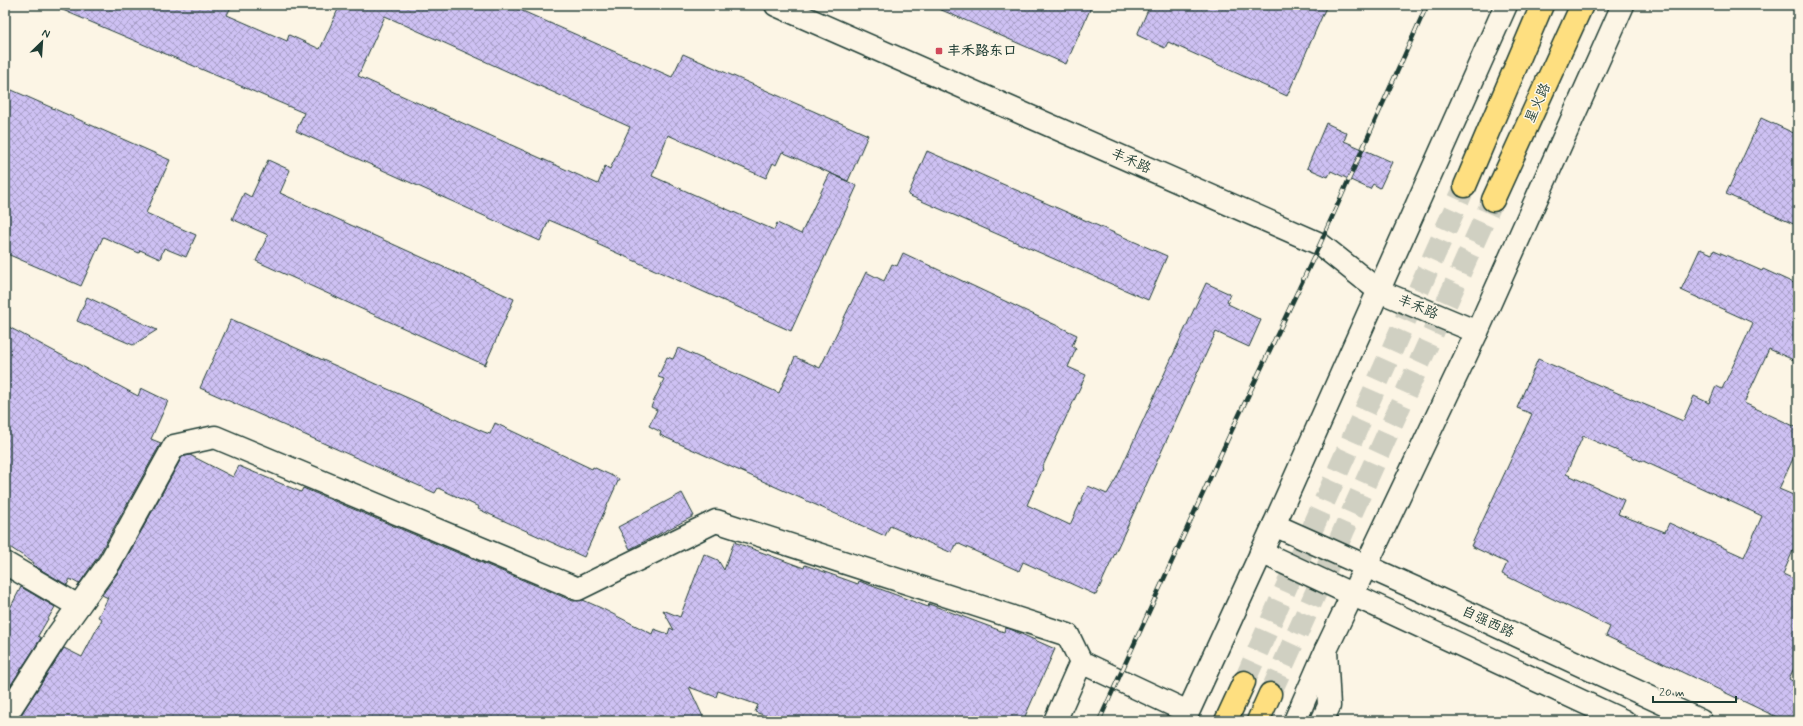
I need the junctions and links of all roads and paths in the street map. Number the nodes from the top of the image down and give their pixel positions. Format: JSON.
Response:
{"nodes":[{"id":1,"x":776,"y":5,"type":"edge"},
{"id":2,"x":1506,"y":5,"type":"edge"},
{"id":3,"x":1542,"y":5,"type":"edge"},
{"id":4,"x":1582,"y":5,"type":"edge"},
{"id":5,"x":1623,"y":5,"type":"edge"},
{"id":6,"x":1465,"y":186,"type":"tunnel mouth"},
{"id":7,"x":1494,"y":200,"type":"tunnel mouth"},
{"id":8,"x":1379,"y":291,"type":"junction"},
{"id":9,"x":1477,"y":332,"type":"junction"},
{"id":10,"x":1274,"y":525,"type":"junction"},
{"id":11,"x":1261,"y":552,"type":"junction"},
{"id":12,"x":5,"y":563,"type":"edge"},
{"id":13,"x":1366,"y":566,"type":"junction"},
{"id":14,"x":1352,"y":594,"type":"junction"},
{"id":15,"x":78,"y":606,"type":"junction"},
{"id":16,"x":1326,"y":650,"type":"junction"},
{"id":17,"x":1081,"y":662,"type":"junction"},
{"id":18,"x":1244,"y":682,"type":"tunnel mouth"},
{"id":19,"x":1270,"y":694,"type":"tunnel mouth"},
{"id":20,"x":1186,"y":716,"type":"edge"},
{"id":21,"x":5,"y":717,"type":"edge"},
{"id":22,"x":1055,"y":721,"type":"edge"},
{"id":23,"x":1226,"y":721,"type":"edge"},
{"id":24,"x":1258,"y":721,"type":"edge"},
{"id":25,"x":1295,"y":721,"type":"edge"},
{"id":26,"x":1322,"y":721,"type":"edge"},
{"id":27,"x":1624,"y":721,"type":"edge"},
{"id":28,"x":1701,"y":721,"type":"edge"}],
"edges":[{"from":1,"to":8,"type":"street","name":"丰禾路"},
{"from":2,"to":8,"type":"street"},
{"from":3,"to":6,"type":"main road"},
{"from":4,"to":7,"type":"main road","name":"星火路"},
{"from":5,"to":9,"type":"street"},
{"from":8,"to":9,"type":"street","name":"丰禾路"},
{"from":8,"to":10,"type":"street"},
{"from":9,"to":13,"type":"street"},
{"from":10,"to":11,"type":"street"},
{"from":10,"to":13,"type":"street","name":"自强西路"},
{"from":11,"to":14,"type":"street"},
{"from":11,"to":20,"type":"street"},
{"from":12,"to":15,"type":"street"},
{"from":13,"to":14,"type":"street"},
{"from":13,"to":28,"type":"street","name":"自强西路"},
{"from":14,"to":16,"type":"street"},
{"from":14,"to":27,"type":"street"},
{"from":15,"to":17,"type":"street"},
{"from":15,"to":21,"type":"street"},
{"from":16,"to":25,"type":"street"},
{"from":16,"to":26,"type":"street"},
{"from":17,"to":20,"type":"street"},
{"from":17,"to":22,"type":"street"},
{"from":18,"to":23,"type":"main road"},
{"from":19,"to":24,"type":"main road"}]}
